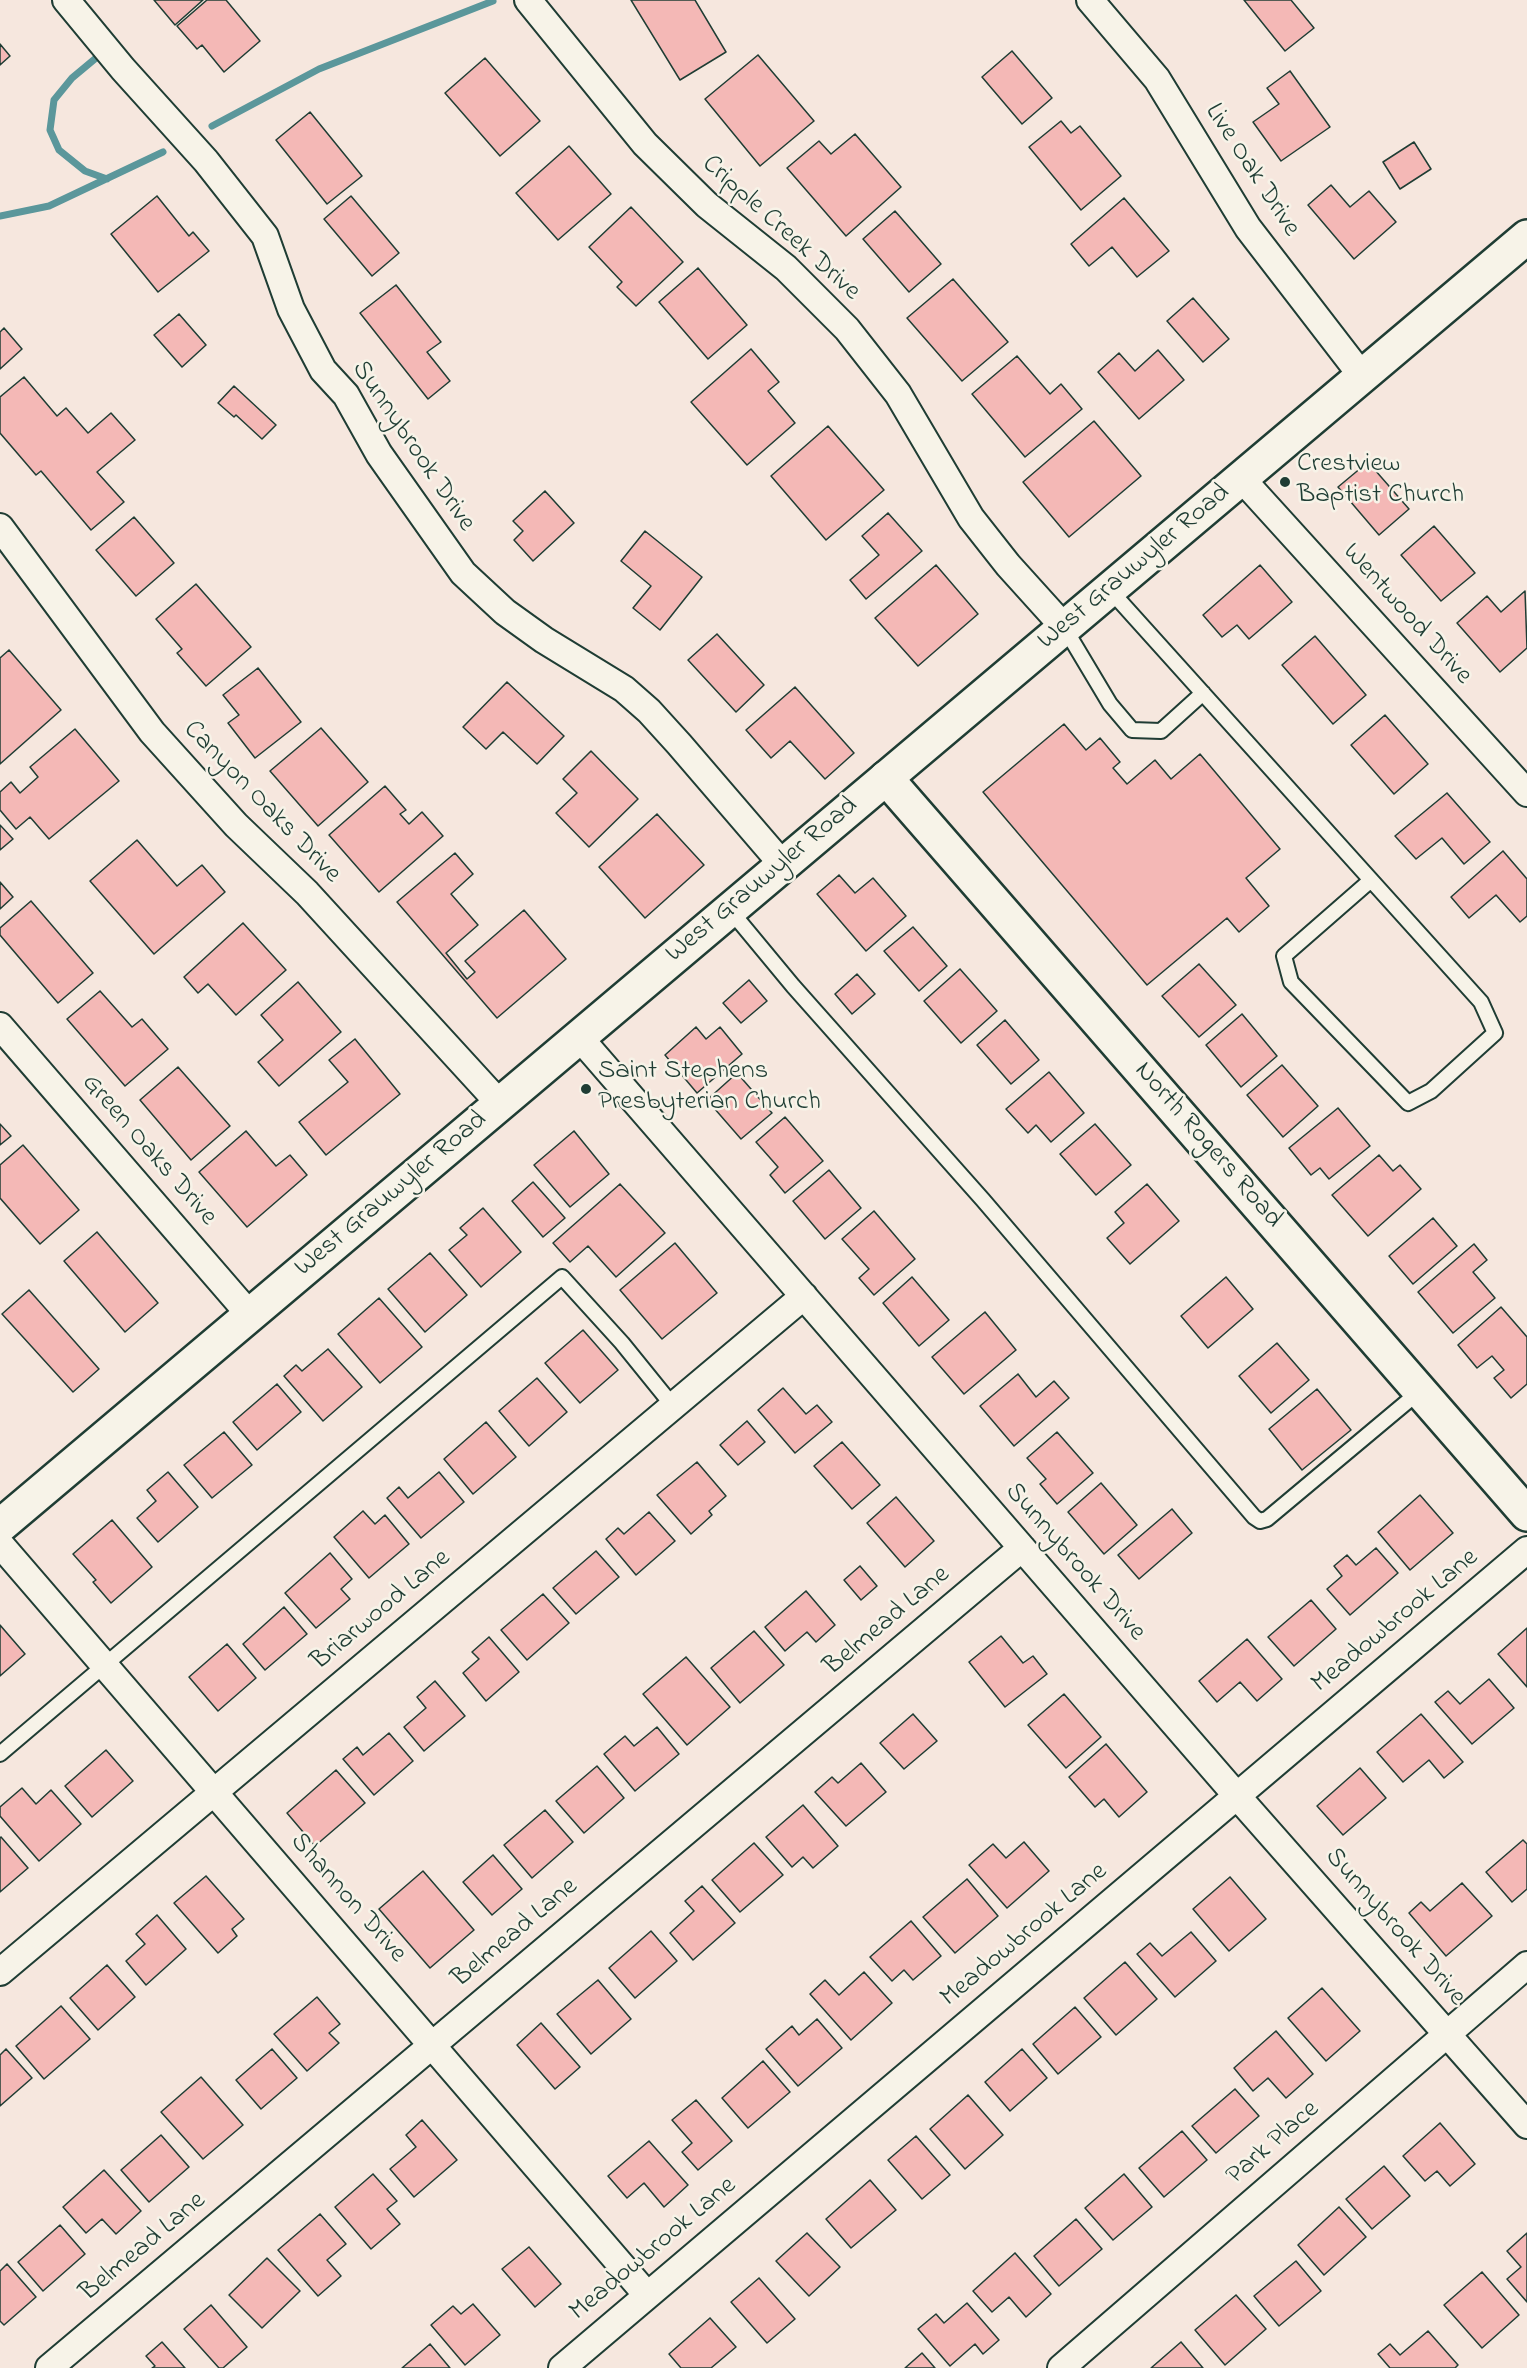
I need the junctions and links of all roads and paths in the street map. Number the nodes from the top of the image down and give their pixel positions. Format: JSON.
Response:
{"nodes":[{"id":1,"x":66,"y":0,"type":"edge"},
{"id":2,"x":528,"y":0,"type":"edge"},
{"id":3,"x":1090,"y":0,"type":"edge"},
{"id":4,"x":1527,"y":237,"type":"edge"},
{"id":5,"x":1362,"y":376,"type":"junction"},
{"id":6,"x":1241,"y":478,"type":"junction"},
{"id":7,"x":0,"y":527,"type":"edge"},
{"id":8,"x":1109,"y":590,"type":"junction"},
{"id":9,"x":1064,"y":627,"type":"junction"},
{"id":10,"x":1203,"y":693,"type":"junction"},
{"id":11,"x":886,"y":778,"type":"junction"},
{"id":12,"x":1527,"y":793,"type":"edge"},
{"id":13,"x":783,"y":865,"type":"junction"},
{"id":14,"x":1371,"y":880,"type":"junction"},
{"id":15,"x":730,"y":910,"type":"junction"},
{"id":16,"x":0,"y":1026,"type":"edge"},
{"id":17,"x":579,"y":1037,"type":"junction"},
{"id":18,"x":500,"y":1104,"type":"junction"},
{"id":19,"x":804,"y":1296,"type":"junction"},
{"id":20,"x":250,"y":1315,"type":"junction"},
{"id":21,"x":1420,"y":1391,"type":"junction"},
{"id":22,"x":673,"y":1406,"type":"junction"},
{"id":23,"x":1527,"y":1514,"type":"edge"},
{"id":24,"x":0,"y":1526,"type":"edge"},
{"id":25,"x":0,"y":1544,"type":"edge"},
{"id":26,"x":1022,"y":1548,"type":"junction"},
{"id":27,"x":1527,"y":1550,"type":"edge"},
{"id":28,"x":106,"y":1666,"type":"junction"},
{"id":29,"x":0,"y":1754,"type":"edge"},
{"id":30,"x":214,"y":1791,"type":"junction"},
{"id":31,"x":1237,"y":1796,"type":"junction"},
{"id":32,"x":1527,"y":1965,"type":"edge"},
{"id":33,"x":0,"y":1972,"type":"edge"},
{"id":34,"x":1447,"y":2034,"type":"junction"},
{"id":35,"x":432,"y":2044,"type":"junction"},
{"id":36,"x":1527,"y":2125,"type":"edge"},
{"id":37,"x":647,"y":2295,"type":"junction"},
{"id":38,"x":50,"y":2368,"type":"edge"},
{"id":39,"x":562,"y":2368,"type":"edge"},
{"id":40,"x":1061,"y":2368,"type":"edge"}],
"edges":[{"from":1,"to":13,"type":"street","name":"Sunnybrook Drive"},
{"from":2,"to":9,"type":"street","name":"Cripple Creek Drive"},
{"from":3,"to":5,"type":"street","name":"Live Oak Drive"},
{"from":4,"to":5,"type":"main road","name":"West Grauwyler Road"},
{"from":5,"to":6,"type":"main road","name":"West Grauwyler Road"},
{"from":6,"to":8,"type":"main road","name":"West Grauwyler Road"},
{"from":6,"to":12,"type":"street","name":"Wentwood Drive"},
{"from":7,"to":18,"type":"street","name":"Canyon Oaks Drive"},
{"from":8,"to":9,"type":"main road","name":"West Grauwyler Road"},
{"from":8,"to":10,"type":"lane"},
{"from":9,"to":10,"type":"lane"},
{"from":9,"to":11,"type":"main road","name":"West Grauwyler Road"},
{"from":10,"to":14,"type":"lane"},
{"from":11,"to":13,"type":"main road","name":"West Grauwyler Road"},
{"from":11,"to":21,"type":"main road","name":"North Rogers Road"},
{"from":13,"to":15,"type":"main road","name":"West Grauwyler Road"},
{"from":14,"to":14,"type":"lane"},
{"from":15,"to":17,"type":"main road","name":"West Grauwyler Road"},
{"from":15,"to":21,"type":"lane"},
{"from":16,"to":20,"type":"street","name":"Green Oaks Drive"},
{"from":17,"to":18,"type":"main road","name":"West Grauwyler Road"},
{"from":17,"to":19,"type":"street","name":"Sunnybrook Drive"},
{"from":18,"to":20,"type":"main road","name":"West Grauwyler Road"},
{"from":19,"to":22,"type":"street","name":"Briarwood Lane"},
{"from":19,"to":26,"type":"street","name":"Sunnybrook Drive"},
{"from":20,"to":24,"type":"main road","name":"West Grauwyler Road"},
{"from":21,"to":23,"type":"main road","name":"North Rogers Road"},
{"from":22,"to":28,"type":"lane"},
{"from":22,"to":30,"type":"street","name":"Briarwood Lane"},
{"from":25,"to":28,"type":"street","name":"Shannon Drive"},
{"from":26,"to":31,"type":"street","name":"Sunnybrook Drive"},
{"from":26,"to":35,"type":"street","name":"Belmead Lane"},
{"from":27,"to":31,"type":"street","name":"Meadowbrook Lane"},
{"from":28,"to":29,"type":"lane"},
{"from":28,"to":30,"type":"street","name":"Shannon Drive"},
{"from":30,"to":33,"type":"street","name":"Briarwood Lane"},
{"from":30,"to":35,"type":"street","name":"Shannon Drive"},
{"from":31,"to":34,"type":"street","name":"Sunnybrook Drive"},
{"from":31,"to":37,"type":"street","name":"Meadowbrook Lane"},
{"from":32,"to":34,"type":"street","name":"Park Place"},
{"from":34,"to":36,"type":"street","name":"Sunnybrook Drive"},
{"from":34,"to":40,"type":"street","name":"Park Place"},
{"from":35,"to":37,"type":"street","name":"Shannon Drive"},
{"from":35,"to":38,"type":"street","name":"Belmead Lane"},
{"from":37,"to":39,"type":"street","name":"Meadowbrook Lane"}]}
